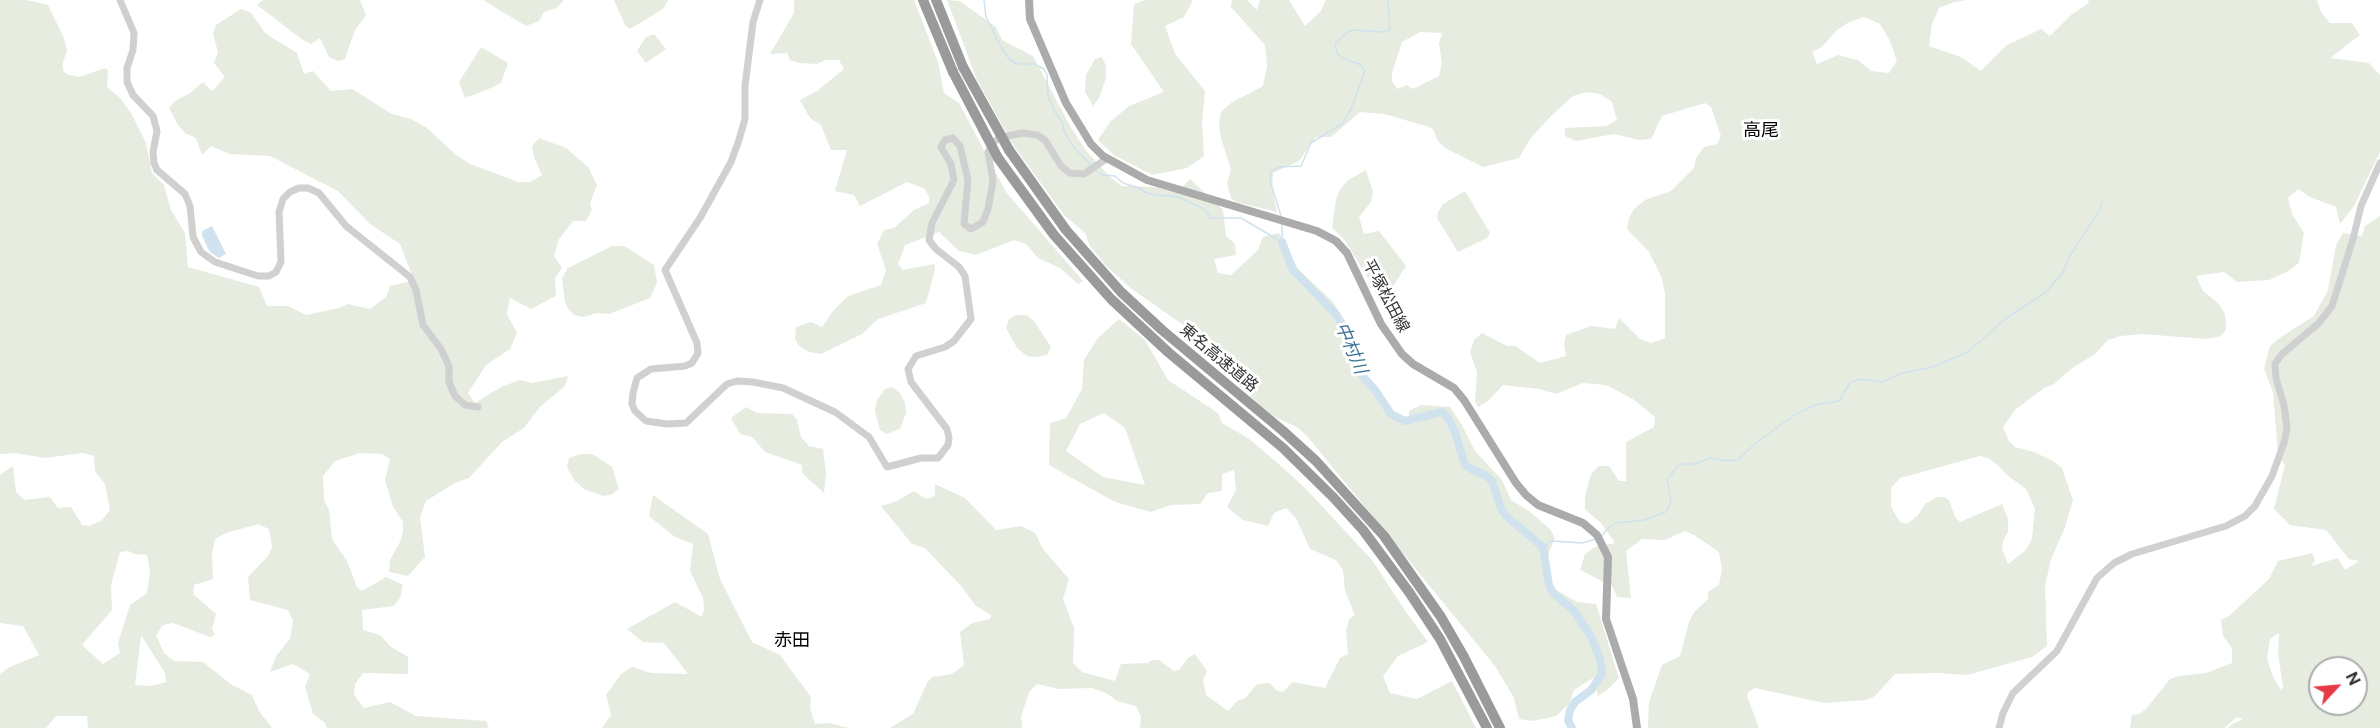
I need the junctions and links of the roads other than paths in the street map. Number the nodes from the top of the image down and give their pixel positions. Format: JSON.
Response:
{"nodes":[{"id":1,"x":120,"y":0,"type":"edge"},
{"id":2,"x":760,"y":0,"type":"edge"},
{"id":3,"x":923,"y":0,"type":"edge"},
{"id":4,"x":936,"y":0,"type":"edge"},
{"id":5,"x":1029,"y":0,"type":"edge"},
{"id":6,"x":958,"y":70,"type":"junction"},
{"id":7,"x":1105,"y":160,"type":"junction"},
{"id":8,"x":2380,"y":163,"type":"edge"},
{"id":9,"x":478,"y":407,"type":"dead end"},
{"id":10,"x":1487,"y":728,"type":"edge"},
{"id":11,"x":1500,"y":728,"type":"edge"},
{"id":12,"x":1637,"y":728,"type":"edge"},
{"id":13,"x":1999,"y":728,"type":"edge"}],
"edges":[{"from":1,"to":9,"type":"street"},
{"from":2,"to":7,"type":"street"},
{"from":3,"to":6,"type":"highway","name":"東名高速道路"},
{"from":4,"to":6,"type":"highway","name":"東名高速道路"},
{"from":5,"to":7,"type":"main road","name":"平塚松田線"},
{"from":6,"to":10,"type":"highway","name":"東名高速道路","bridge":true},
{"from":6,"to":11,"type":"highway","name":"東名高速道路","bridge":true},
{"from":7,"to":12,"type":"main road","name":"平塚松田線"},
{"from":8,"to":13,"type":"street"}]}
